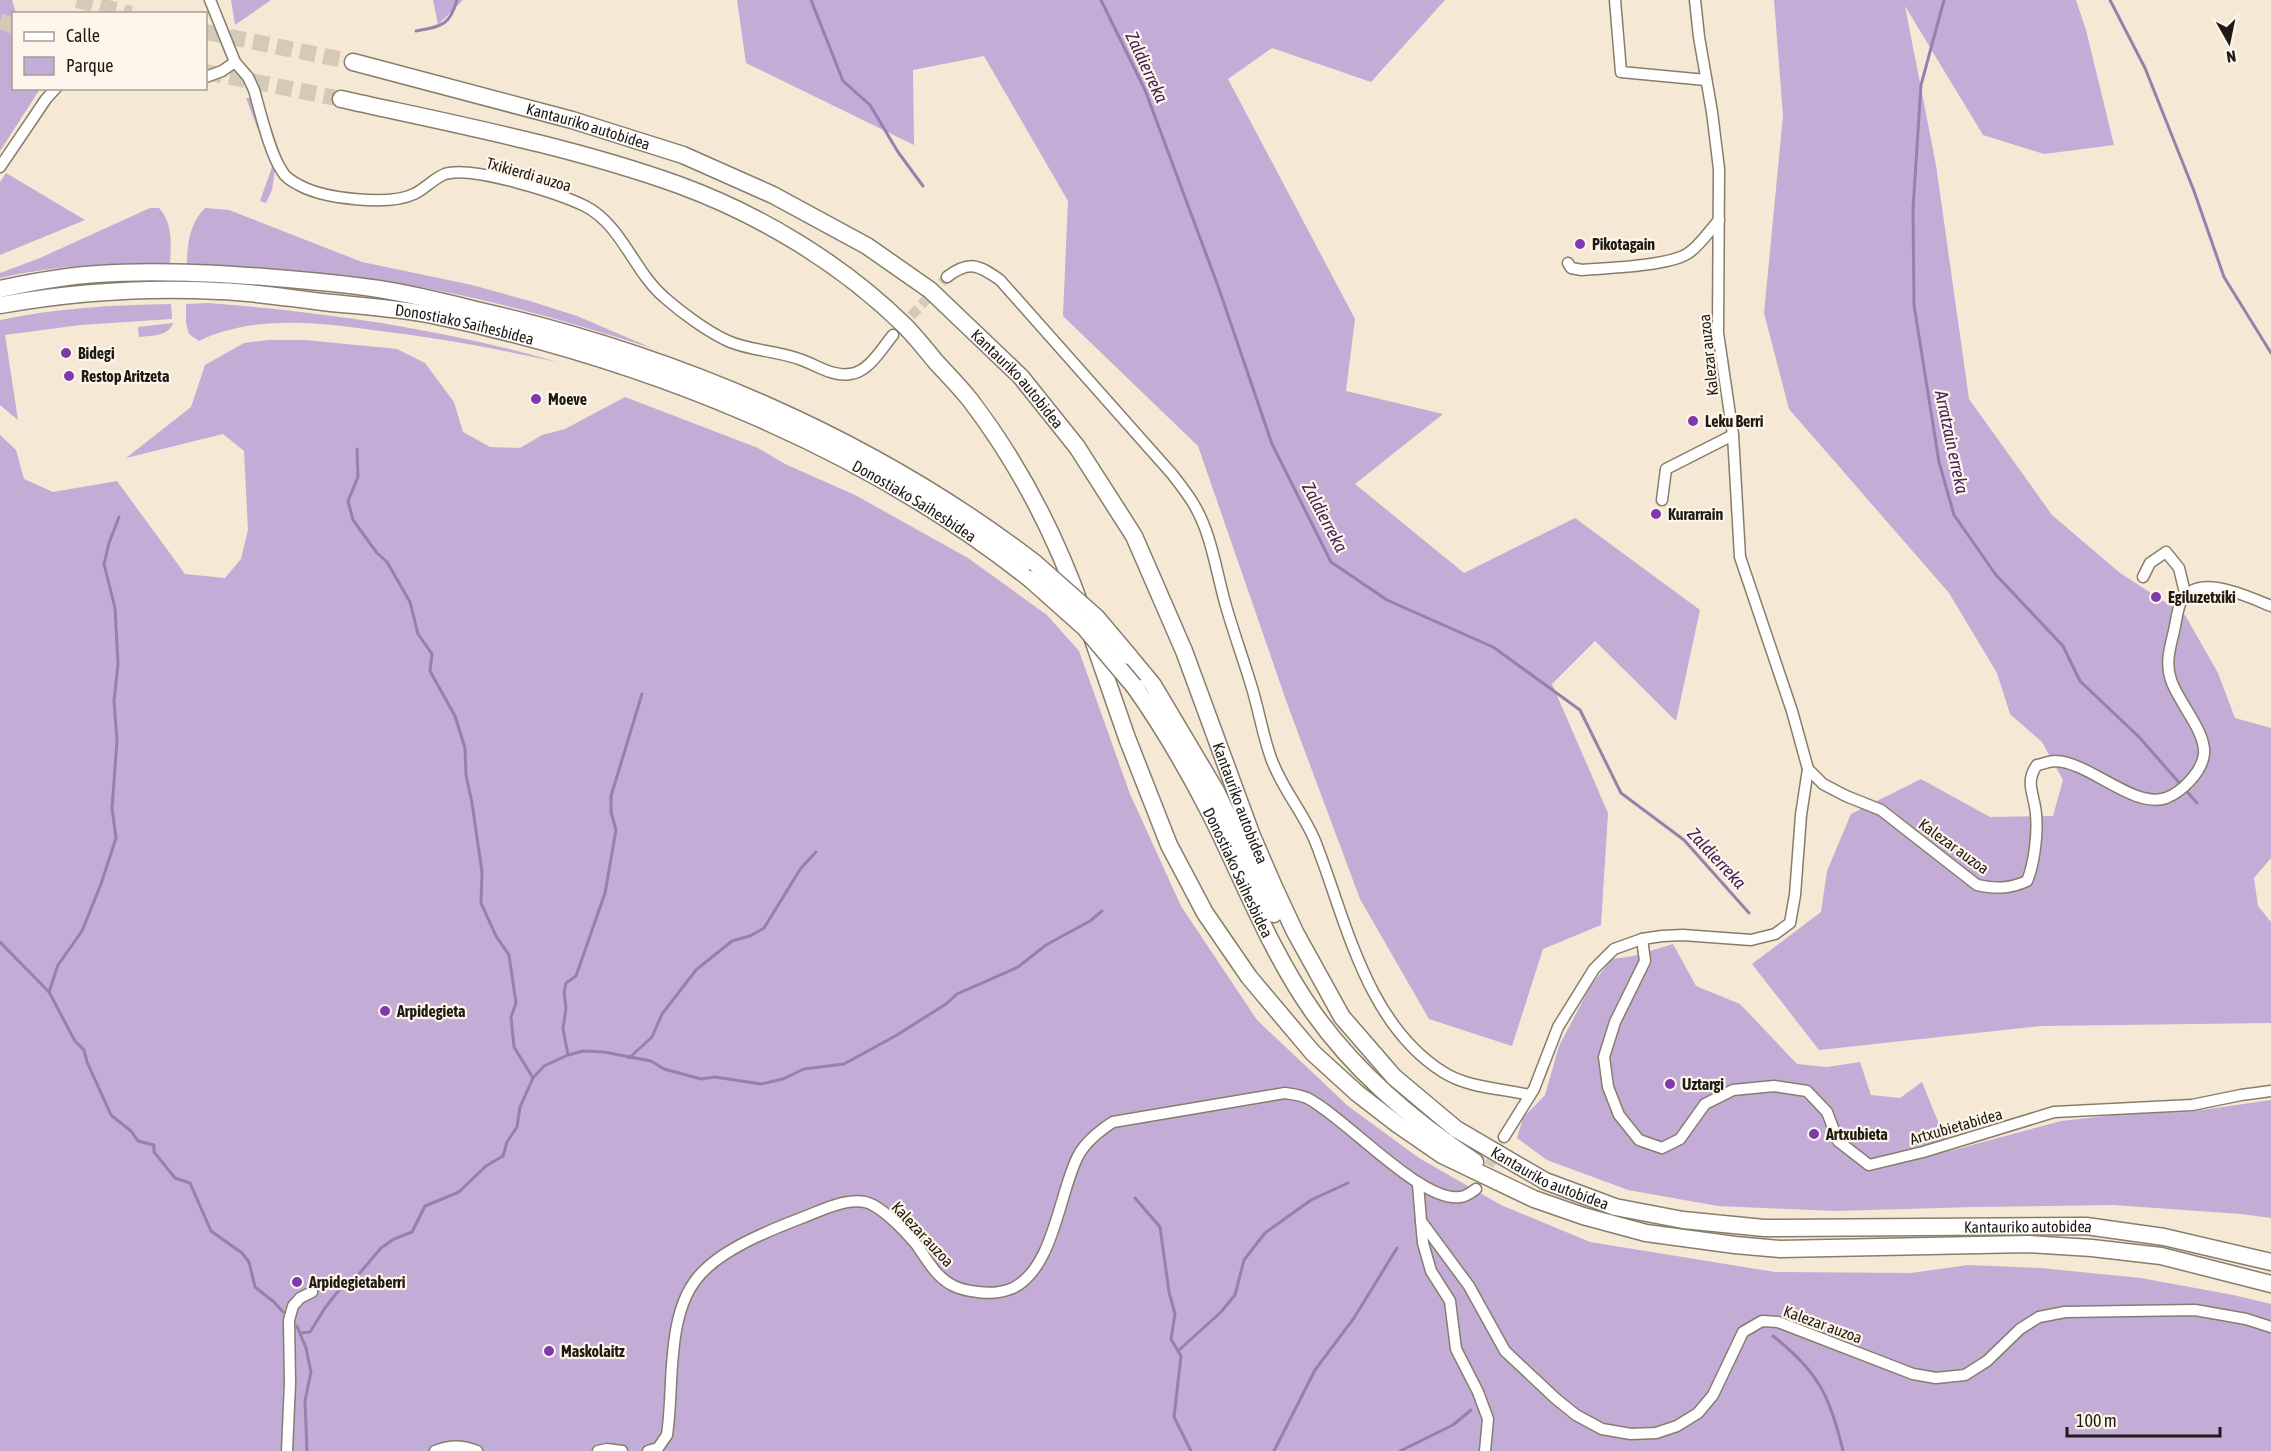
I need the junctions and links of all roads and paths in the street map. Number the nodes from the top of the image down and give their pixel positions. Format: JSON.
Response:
{"nodes":[{"id":1,"x":210,"y":0,"type":"edge"},
{"id":2,"x":1615,"y":0,"type":"edge"},
{"id":3,"x":1695,"y":0,"type":"edge"},
{"id":4,"x":235,"y":62,"type":"junction"},
{"id":5,"x":353,"y":62,"type":"tunnel mouth"},
{"id":6,"x":207,"y":77,"type":"edge"},
{"id":7,"x":1706,"y":80,"type":"junction"},
{"id":8,"x":54,"y":90,"type":"edge"},
{"id":9,"x":341,"y":99,"type":"tunnel mouth"},
{"id":10,"x":0,"y":167,"type":"edge"},
{"id":11,"x":1719,"y":220,"type":"junction"},
{"id":12,"x":1568,"y":263,"type":"dead end"},
{"id":13,"x":947,"y":277,"type":"tunnel mouth"},
{"id":14,"x":0,"y":289,"type":"edge"},
{"id":15,"x":0,"y":305,"type":"edge"},
{"id":16,"x":893,"y":335,"type":"tunnel mouth"},
{"id":17,"x":1732,"y":435,"type":"junction"},
{"id":18,"x":1662,"y":500,"type":"dead end"},
{"id":19,"x":1033,"y":571,"type":"junction"},
{"id":20,"x":2143,"y":577,"type":"dead end"},
{"id":21,"x":2186,"y":597,"type":"junction"},
{"id":22,"x":2271,"y":606,"type":"edge"},
{"id":23,"x":1808,"y":769,"type":"junction"},
{"id":24,"x":1642,"y":939,"type":"junction"},
{"id":25,"x":1342,"y":1017,"type":"junction"},
{"id":26,"x":2271,"y":1091,"type":"edge"},
{"id":27,"x":1529,"y":1095,"type":"junction"},
{"id":28,"x":1504,"y":1137,"type":"tunnel mouth"},
{"id":29,"x":1418,"y":1184,"type":"junction"},
{"id":30,"x":1476,"y":1189,"type":"dead end"},
{"id":31,"x":1534,"y":1199,"type":"junction"},
{"id":32,"x":1421,"y":1221,"type":"junction"},
{"id":33,"x":2271,"y":1262,"type":"edge"},
{"id":34,"x":2271,"y":1284,"type":"edge"},
{"id":35,"x":312,"y":1292,"type":"dead end"},
{"id":36,"x":2271,"y":1327,"type":"edge"},
{"id":37,"x":287,"y":1451,"type":"edge"},
{"id":38,"x":435,"y":1451,"type":"edge"},
{"id":39,"x":477,"y":1451,"type":"edge"},
{"id":40,"x":598,"y":1451,"type":"edge"},
{"id":41,"x":622,"y":1451,"type":"edge"},
{"id":42,"x":648,"y":1451,"type":"edge"},
{"id":43,"x":1485,"y":1451,"type":"edge"}],
"edges":[{"from":1,"to":4,"type":"street","name":"Txikierdi auzoa"},
{"from":2,"to":7,"type":"street"},
{"from":3,"to":7,"type":"street","name":"Kalezar auzoa"},
{"from":4,"to":6,"type":"street"},
{"from":4,"to":16,"type":"street","name":"Txikierdi auzoa"},
{"from":5,"to":25,"type":"highway","name":"Kantauriko autobidea"},
{"from":7,"to":11,"type":"street","name":"Kalezar auzoa"},
{"from":8,"to":10,"type":"street"},
{"from":9,"to":31,"type":"highway","name":"Kantauriko autobidea"},
{"from":11,"to":12,"type":"street"},
{"from":11,"to":17,"type":"street","name":"Kalezar auzoa"},
{"from":13,"to":27,"type":"street"},
{"from":14,"to":19,"type":"highway","name":"Donostiako Saihesbidea"},
{"from":15,"to":19,"type":"highway","name":"Donostiako Saihesbidea"},
{"from":17,"to":18,"type":"street"},
{"from":17,"to":23,"type":"street","name":"Kalezar auzoa"},
{"from":19,"to":25,"type":"highway","name":"Donostiako Saihesbidea","bridge":true},
{"from":19,"to":31,"type":"highway","name":"Donostiako Saihesbidea","bridge":true},
{"from":20,"to":21,"type":"street"},
{"from":21,"to":22,"type":"street"},
{"from":21,"to":23,"type":"street","name":"Kalezar auzoa"},
{"from":23,"to":24,"type":"street","name":"Kalezar auzoa"},
{"from":24,"to":26,"type":"street","name":"Artxubietabidea"},
{"from":24,"to":27,"type":"street","name":"Kalezar auzoa"},
{"from":25,"to":33,"type":"highway","name":"Kantauriko autobidea"},
{"from":27,"to":28,"type":"street","name":"Kalezar auzoa"},
{"from":29,"to":30,"type":"street","name":"Kalezar auzoa"},
{"from":29,"to":32,"type":"street"},
{"from":29,"to":42,"type":"street","name":"Kalezar auzoa"},
{"from":31,"to":34,"type":"highway","name":"Kantauriko autobidea"},
{"from":32,"to":36,"type":"street","name":"Kalezar auzoa"},
{"from":32,"to":43,"type":"street"},
{"from":35,"to":37,"type":"street"},
{"from":38,"to":39,"type":"street"},
{"from":40,"to":41,"type":"street"}]}
